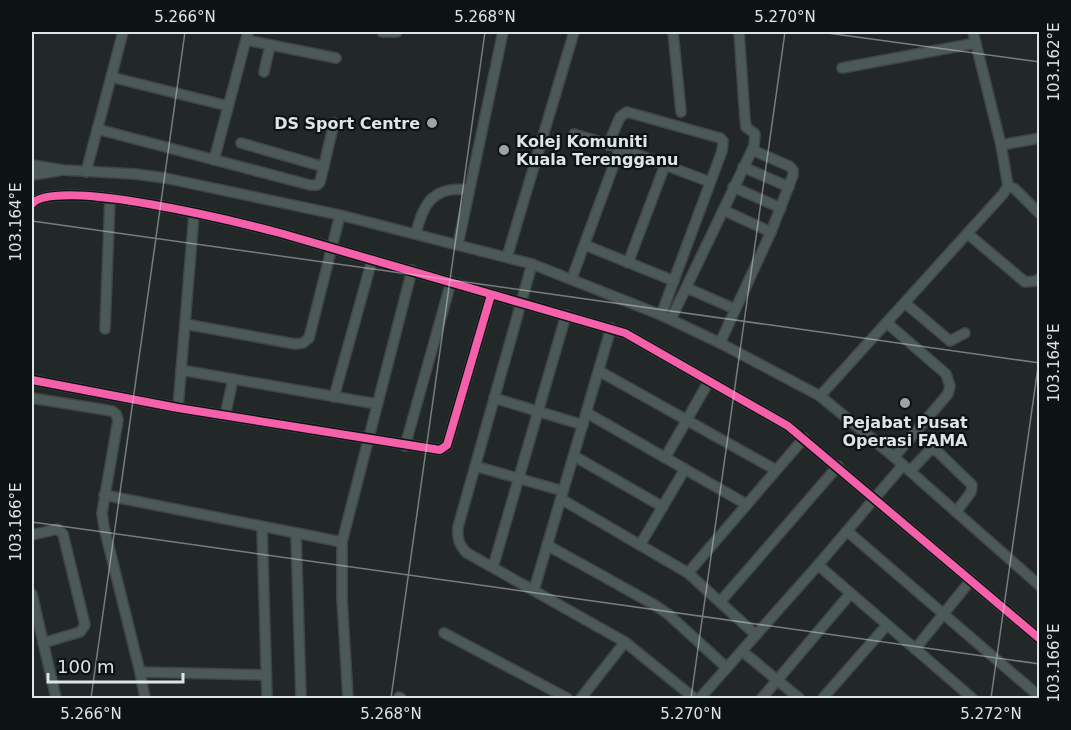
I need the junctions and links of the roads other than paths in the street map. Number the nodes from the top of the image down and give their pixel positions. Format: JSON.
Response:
{"nodes":[{"id":1,"x":123,"y":32,"type":"edge"},
{"id":2,"x":382,"y":32,"type":"edge"},
{"id":3,"x":397,"y":32,"type":"edge"},
{"id":4,"x":503,"y":32,"type":"edge"},
{"id":5,"x":574,"y":32,"type":"edge"},
{"id":6,"x":674,"y":32,"type":"edge"},
{"id":7,"x":739,"y":32,"type":"edge"},
{"id":8,"x":974,"y":32,"type":"edge"},
{"id":9,"x":247,"y":36,"type":"edge"},
{"id":10,"x":976,"y":43,"type":"junction"},
{"id":11,"x":270,"y":46,"type":"junction"},
{"id":12,"x":336,"y":58,"type":"dead end"},
{"id":13,"x":843,"y":68,"type":"dead end"},
{"id":14,"x":264,"y":72,"type":"dead end"},
{"id":15,"x":111,"y":76,"type":"junction"},
{"id":16,"x":228,"y":106,"type":"junction"},
{"id":17,"x":681,"y":112,"type":"dead end"},
{"id":18,"x":334,"y":123,"type":"dead end"},
{"id":19,"x":98,"y":129,"type":"junction"},
{"id":20,"x":574,"y":134,"type":"dead end"},
{"id":21,"x":1040,"y":138,"type":"edge"},
{"id":22,"x":241,"y":143,"type":"dead end"},
{"id":23,"x":608,"y":145,"type":"junction"},
{"id":24,"x":1001,"y":145,"type":"junction"},
{"id":25,"x":620,"y":148,"type":"junction"},
{"id":26,"x":752,"y":150,"type":"junction"},
{"id":27,"x":214,"y":160,"type":"junction"},
{"id":28,"x":32,"y":165,"type":"edge"},
{"id":29,"x":665,"y":165,"type":"junction"},
{"id":30,"x":324,"y":166,"type":"junction"},
{"id":31,"x":743,"y":167,"type":"junction"},
{"id":32,"x":63,"y":171,"type":"junction"},
{"id":33,"x":86,"y":172,"type":"junction"},
{"id":34,"x":32,"y":175,"type":"edge"},
{"id":35,"x":710,"y":183,"type":"junction"},
{"id":36,"x":1008,"y":186,"type":"junction"},
{"id":37,"x":733,"y":187,"type":"junction"},
{"id":38,"x":789,"y":187,"type":"junction"},
{"id":39,"x":469,"y":190,"type":"junction"},
{"id":40,"x":110,"y":198,"type":"junction"},
{"id":41,"x":32,"y":204,"type":"edge"},
{"id":42,"x":781,"y":208,"type":"junction"},
{"id":43,"x":723,"y":210,"type":"junction"},
{"id":44,"x":194,"y":214,"type":"junction"},
{"id":45,"x":1040,"y":214,"type":"edge"},
{"id":46,"x":340,"y":215,"type":"junction"},
{"id":47,"x":771,"y":232,"type":"junction"},
{"id":48,"x":416,"y":234,"type":"junction"},
{"id":49,"x":968,"y":234,"type":"junction"},
{"id":50,"x":458,"y":244,"type":"junction"},
{"id":51,"x":585,"y":245,"type":"junction"},
{"id":52,"x":332,"y":248,"type":"junction"},
{"id":53,"x":507,"y":257,"type":"junction"},
{"id":54,"x":372,"y":260,"type":"junction"},
{"id":55,"x":628,"y":263,"type":"junction"},
{"id":56,"x":532,"y":264,"type":"junction"},
{"id":57,"x":412,"y":270,"type":"junction"},
{"id":58,"x":572,"y":278,"type":"junction"},
{"id":59,"x":1040,"y":278,"type":"edge"},
{"id":60,"x":674,"y":281,"type":"junction"},
{"id":61,"x":451,"y":282,"type":"junction"},
{"id":62,"x":687,"y":288,"type":"junction"},
{"id":63,"x":491,"y":295,"type":"junction"},
{"id":64,"x":522,"y":302,"type":"junction"},
{"id":65,"x":905,"y":303,"type":"junction"},
{"id":66,"x":735,"y":309,"type":"junction"},
{"id":67,"x":566,"y":315,"type":"junction"},
{"id":68,"x":661,"y":315,"type":"junction"},
{"id":69,"x":671,"y":319,"type":"junction"},
{"id":70,"x":887,"y":323,"type":"junction"},
{"id":71,"x":185,"y":324,"type":"junction"},
{"id":72,"x":611,"y":328,"type":"junction"},
{"id":73,"x":105,"y":329,"type":"dead end"},
{"id":74,"x":965,"y":333,"type":"dead end"},
{"id":75,"x":720,"y":342,"type":"junction"},
{"id":76,"x":181,"y":370,"type":"junction"},
{"id":77,"x":598,"y":371,"type":"junction"},
{"id":78,"x":233,"y":379,"type":"junction"},
{"id":79,"x":32,"y":380,"type":"edge"},
{"id":80,"x":709,"y":381,"type":"junction"},
{"id":81,"x":820,"y":396,"type":"junction"},
{"id":82,"x":334,"y":397,"type":"junction"},
{"id":83,"x":32,"y":398,"type":"edge"},
{"id":84,"x":494,"y":398,"type":"junction"},
{"id":85,"x":377,"y":404,"type":"junction"},
{"id":86,"x":178,"y":408,"type":"junction"},
{"id":87,"x":538,"y":411,"type":"junction"},
{"id":88,"x":586,"y":413,"type":"junction"},
{"id":89,"x":225,"y":416,"type":"junction"},
{"id":90,"x":687,"y":420,"type":"junction"},
{"id":91,"x":583,"y":425,"type":"junction"},
{"id":92,"x":804,"y":438,"type":"junction"},
{"id":93,"x":368,"y":439,"type":"junction"},
{"id":94,"x":405,"y":446,"type":"junction"},
{"id":95,"x":573,"y":456,"type":"junction"},
{"id":96,"x":894,"y":457,"type":"junction"},
{"id":97,"x":665,"y":458,"type":"junction"},
{"id":98,"x":475,"y":466,"type":"junction"},
{"id":99,"x":838,"y":466,"type":"junction"},
{"id":100,"x":907,"y":468,"type":"junction"},
{"id":101,"x":685,"y":469,"type":"junction"},
{"id":102,"x":776,"y":470,"type":"junction"},
{"id":103,"x":518,"y":479,"type":"junction"},
{"id":104,"x":104,"y":495,"type":"junction"},
{"id":105,"x":562,"y":495,"type":"junction"},
{"id":106,"x":875,"y":498,"type":"junction"},
{"id":107,"x":746,"y":504,"type":"junction"},
{"id":108,"x":663,"y":507,"type":"junction"},
{"id":109,"x":956,"y":512,"type":"junction"},
{"id":110,"x":262,"y":527,"type":"junction"},
{"id":111,"x":847,"y":531,"type":"junction"},
{"id":112,"x":296,"y":534,"type":"junction"},
{"id":113,"x":32,"y":535,"type":"edge"},
{"id":114,"x":342,"y":542,"type":"junction"},
{"id":115,"x":547,"y":545,"type":"junction"},
{"id":116,"x":640,"y":545,"type":"junction"},
{"id":117,"x":818,"y":565,"type":"junction"},
{"id":118,"x":493,"y":567,"type":"junction"},
{"id":119,"x":687,"y":573,"type":"junction"},
{"id":120,"x":971,"y":580,"type":"junction"},
{"id":121,"x":1040,"y":586,"type":"edge"},
{"id":122,"x":534,"y":590,"type":"junction"},
{"id":123,"x":32,"y":594,"type":"edge"},
{"id":124,"x":850,"y":594,"type":"junction"},
{"id":125,"x":720,"y":602,"type":"junction"},
{"id":126,"x":943,"y":614,"type":"junction"},
{"id":127,"x":887,"y":625,"type":"junction"},
{"id":128,"x":444,"y":633,"type":"dead end"},
{"id":129,"x":756,"y":635,"type":"junction"},
{"id":130,"x":1040,"y":639,"type":"edge"},
{"id":131,"x":625,"y":642,"type":"junction"},
{"id":132,"x":43,"y":643,"type":"junction"},
{"id":133,"x":915,"y":649,"type":"junction"},
{"id":134,"x":742,"y":651,"type":"junction"},
{"id":135,"x":727,"y":668,"type":"junction"},
{"id":136,"x":140,"y":672,"type":"junction"},
{"id":137,"x":266,"y":675,"type":"junction"},
{"id":138,"x":777,"y":681,"type":"junction"},
{"id":139,"x":1040,"y":698,"type":"edge"},
{"id":140,"x":56,"y":699,"type":"edge"},
{"id":141,"x":145,"y":699,"type":"edge"},
{"id":142,"x":267,"y":699,"type":"edge"},
{"id":143,"x":301,"y":699,"type":"edge"},
{"id":144,"x":348,"y":699,"type":"edge"},
{"id":145,"x":567,"y":699,"type":"edge"},
{"id":146,"x":581,"y":699,"type":"edge"},
{"id":147,"x":694,"y":699,"type":"edge"},
{"id":148,"x":700,"y":699,"type":"edge"},
{"id":149,"x":762,"y":699,"type":"edge"},
{"id":150,"x":799,"y":699,"type":"edge"},
{"id":151,"x":823,"y":699,"type":"edge"},
{"id":152,"x":972,"y":699,"type":"edge"}],
"edges":[{"from":1,"to":15,"type":"street"},
{"from":2,"to":3,"type":"street"},
{"from":4,"to":39,"type":"street"},
{"from":5,"to":53,"type":"street"},
{"from":6,"to":17,"type":"street"},
{"from":7,"to":26,"type":"street"},
{"from":8,"to":10,"type":"street"},
{"from":9,"to":11,"type":"street"},
{"from":9,"to":16,"type":"street"},
{"from":10,"to":13,"type":"street"},
{"from":10,"to":24,"type":"street"},
{"from":11,"to":12,"type":"street"},
{"from":11,"to":14,"type":"street"},
{"from":15,"to":16,"type":"street"},
{"from":15,"to":19,"type":"street"},
{"from":16,"to":27,"type":"street"},
{"from":18,"to":30,"type":"street"},
{"from":19,"to":27,"type":"street"},
{"from":19,"to":33,"type":"street"},
{"from":20,"to":23,"type":"street"},
{"from":21,"to":24,"type":"street"},
{"from":22,"to":30,"type":"street"},
{"from":23,"to":25,"type":"street"},
{"from":23,"to":35,"type":"street"},
{"from":24,"to":36,"type":"street"},
{"from":25,"to":29,"type":"street"},
{"from":25,"to":51,"type":"street"},
{"from":26,"to":31,"type":"street"},
{"from":26,"to":38,"type":"street"},
{"from":27,"to":30,"type":"street"},
{"from":28,"to":32,"type":"street"},
{"from":29,"to":35,"type":"street"},
{"from":29,"to":55,"type":"street"},
{"from":31,"to":37,"type":"street"},
{"from":31,"to":38,"type":"street"},
{"from":32,"to":33,"type":"street"},
{"from":32,"to":34,"type":"street"},
{"from":33,"to":46,"type":"street"},
{"from":35,"to":60,"type":"street"},
{"from":36,"to":45,"type":"street"},
{"from":36,"to":49,"type":"street"},
{"from":37,"to":42,"type":"street"},
{"from":37,"to":43,"type":"street"},
{"from":38,"to":42,"type":"street"},
{"from":39,"to":48,"type":"street"},
{"from":39,"to":50,"type":"street"},
{"from":40,"to":41,"type":"street"},
{"from":40,"to":44,"type":"street"},
{"from":40,"to":73,"type":"street"},
{"from":42,"to":47,"type":"street"},
{"from":43,"to":47,"type":"street"},
{"from":43,"to":62,"type":"street"},
{"from":44,"to":52,"type":"street"},
{"from":44,"to":71,"type":"street"},
{"from":46,"to":48,"type":"street"},
{"from":46,"to":52,"type":"street"},
{"from":47,"to":66,"type":"street"},
{"from":48,"to":50,"type":"street"},
{"from":49,"to":59,"type":"street"},
{"from":49,"to":65,"type":"street"},
{"from":50,"to":53,"type":"street"},
{"from":51,"to":55,"type":"street"},
{"from":51,"to":58,"type":"street"},
{"from":52,"to":54,"type":"street"},
{"from":52,"to":71,"type":"street"},
{"from":53,"to":56,"type":"street"},
{"from":54,"to":57,"type":"street"},
{"from":54,"to":82,"type":"street"},
{"from":55,"to":60,"type":"street"},
{"from":56,"to":58,"type":"street"},
{"from":56,"to":64,"type":"street"},
{"from":57,"to":61,"type":"street"},
{"from":57,"to":85,"type":"street"},
{"from":58,"to":68,"type":"street"},
{"from":60,"to":68,"type":"street"},
{"from":61,"to":63,"type":"street"},
{"from":61,"to":94,"type":"street"},
{"from":62,"to":66,"type":"street"},
{"from":62,"to":69,"type":"street"},
{"from":63,"to":64,"type":"street"},
{"from":63,"to":94,"type":"street"},
{"from":64,"to":67,"type":"street"},
{"from":64,"to":84,"type":"street"},
{"from":65,"to":70,"type":"street"},
{"from":65,"to":74,"type":"street"},
{"from":66,"to":75,"type":"street"},
{"from":67,"to":72,"type":"street"},
{"from":67,"to":87,"type":"street"},
{"from":68,"to":69,"type":"street"},
{"from":69,"to":75,"type":"street"},
{"from":70,"to":81,"type":"street"},
{"from":70,"to":96,"type":"street"},
{"from":71,"to":76,"type":"street"},
{"from":72,"to":77,"type":"street"},
{"from":72,"to":80,"type":"street"},
{"from":75,"to":81,"type":"street"},
{"from":76,"to":78,"type":"street"},
{"from":76,"to":86,"type":"street"},
{"from":77,"to":88,"type":"street"},
{"from":77,"to":90,"type":"street"},
{"from":78,"to":82,"type":"street"},
{"from":78,"to":89,"type":"street"},
{"from":79,"to":86,"type":"street"},
{"from":80,"to":90,"type":"street"},
{"from":80,"to":92,"type":"street"},
{"from":81,"to":96,"type":"street"},
{"from":82,"to":85,"type":"street"},
{"from":83,"to":104,"type":"street"},
{"from":84,"to":87,"type":"street"},
{"from":84,"to":98,"type":"street"},
{"from":85,"to":93,"type":"street"},
{"from":86,"to":89,"type":"street"},
{"from":87,"to":91,"type":"street"},
{"from":87,"to":103,"type":"street"},
{"from":88,"to":91,"type":"street"},
{"from":88,"to":97,"type":"street"},
{"from":89,"to":93,"type":"street"},
{"from":90,"to":97,"type":"street"},
{"from":90,"to":102,"type":"street"},
{"from":91,"to":95,"type":"street"},
{"from":92,"to":99,"type":"street"},
{"from":92,"to":102,"type":"street"},
{"from":93,"to":94,"type":"street"},
{"from":93,"to":114,"type":"street"},
{"from":95,"to":105,"type":"street"},
{"from":95,"to":108,"type":"street"},
{"from":96,"to":100,"type":"street"},
{"from":97,"to":101,"type":"street"},
{"from":98,"to":103,"type":"street"},
{"from":98,"to":118,"type":"street"},
{"from":99,"to":106,"type":"street"},
{"from":99,"to":125,"type":"street"},
{"from":100,"to":106,"type":"street"},
{"from":100,"to":109,"type":"street"},
{"from":100,"to":109,"type":"street"},
{"from":101,"to":107,"type":"street"},
{"from":101,"to":108,"type":"street"},
{"from":102,"to":107,"type":"street"},
{"from":103,"to":105,"type":"street"},
{"from":103,"to":118,"type":"street"},
{"from":104,"to":110,"type":"street"},
{"from":104,"to":136,"type":"street"},
{"from":105,"to":115,"type":"street"},
{"from":105,"to":116,"type":"street"},
{"from":106,"to":111,"type":"street"},
{"from":106,"to":120,"type":"street"},
{"from":107,"to":119,"type":"street"},
{"from":108,"to":116,"type":"street"},
{"from":109,"to":121,"type":"street"},
{"from":110,"to":112,"type":"street"},
{"from":110,"to":137,"type":"street"},
{"from":111,"to":117,"type":"street"},
{"from":111,"to":126,"type":"street"},
{"from":112,"to":114,"type":"street"},
{"from":112,"to":143,"type":"street"},
{"from":113,"to":132,"type":"street"},
{"from":114,"to":144,"type":"street"},
{"from":115,"to":122,"type":"street"},
{"from":115,"to":135,"type":"street"},
{"from":116,"to":119,"type":"street"},
{"from":117,"to":124,"type":"street"},
{"from":117,"to":129,"type":"street"},
{"from":118,"to":122,"type":"street"},
{"from":119,"to":125,"type":"street"},
{"from":120,"to":126,"type":"street"},
{"from":120,"to":130,"type":"street"},
{"from":122,"to":131,"type":"street"},
{"from":123,"to":132,"type":"street"},
{"from":124,"to":127,"type":"street"},
{"from":124,"to":138,"type":"street"},
{"from":125,"to":129,"type":"street"},
{"from":126,"to":133,"type":"street"},
{"from":126,"to":139,"type":"street"},
{"from":127,"to":133,"type":"street"},
{"from":127,"to":151,"type":"street"},
{"from":128,"to":145,"type":"street"},
{"from":129,"to":134,"type":"street"},
{"from":131,"to":146,"type":"street"},
{"from":131,"to":147,"type":"street"},
{"from":132,"to":140,"type":"street"},
{"from":133,"to":152,"type":"street"},
{"from":134,"to":135,"type":"street"},
{"from":134,"to":138,"type":"street"},
{"from":135,"to":148,"type":"street"},
{"from":136,"to":137,"type":"street"},
{"from":136,"to":141,"type":"street"},
{"from":137,"to":142,"type":"street"},
{"from":138,"to":149,"type":"street"},
{"from":138,"to":150,"type":"street"}]}
